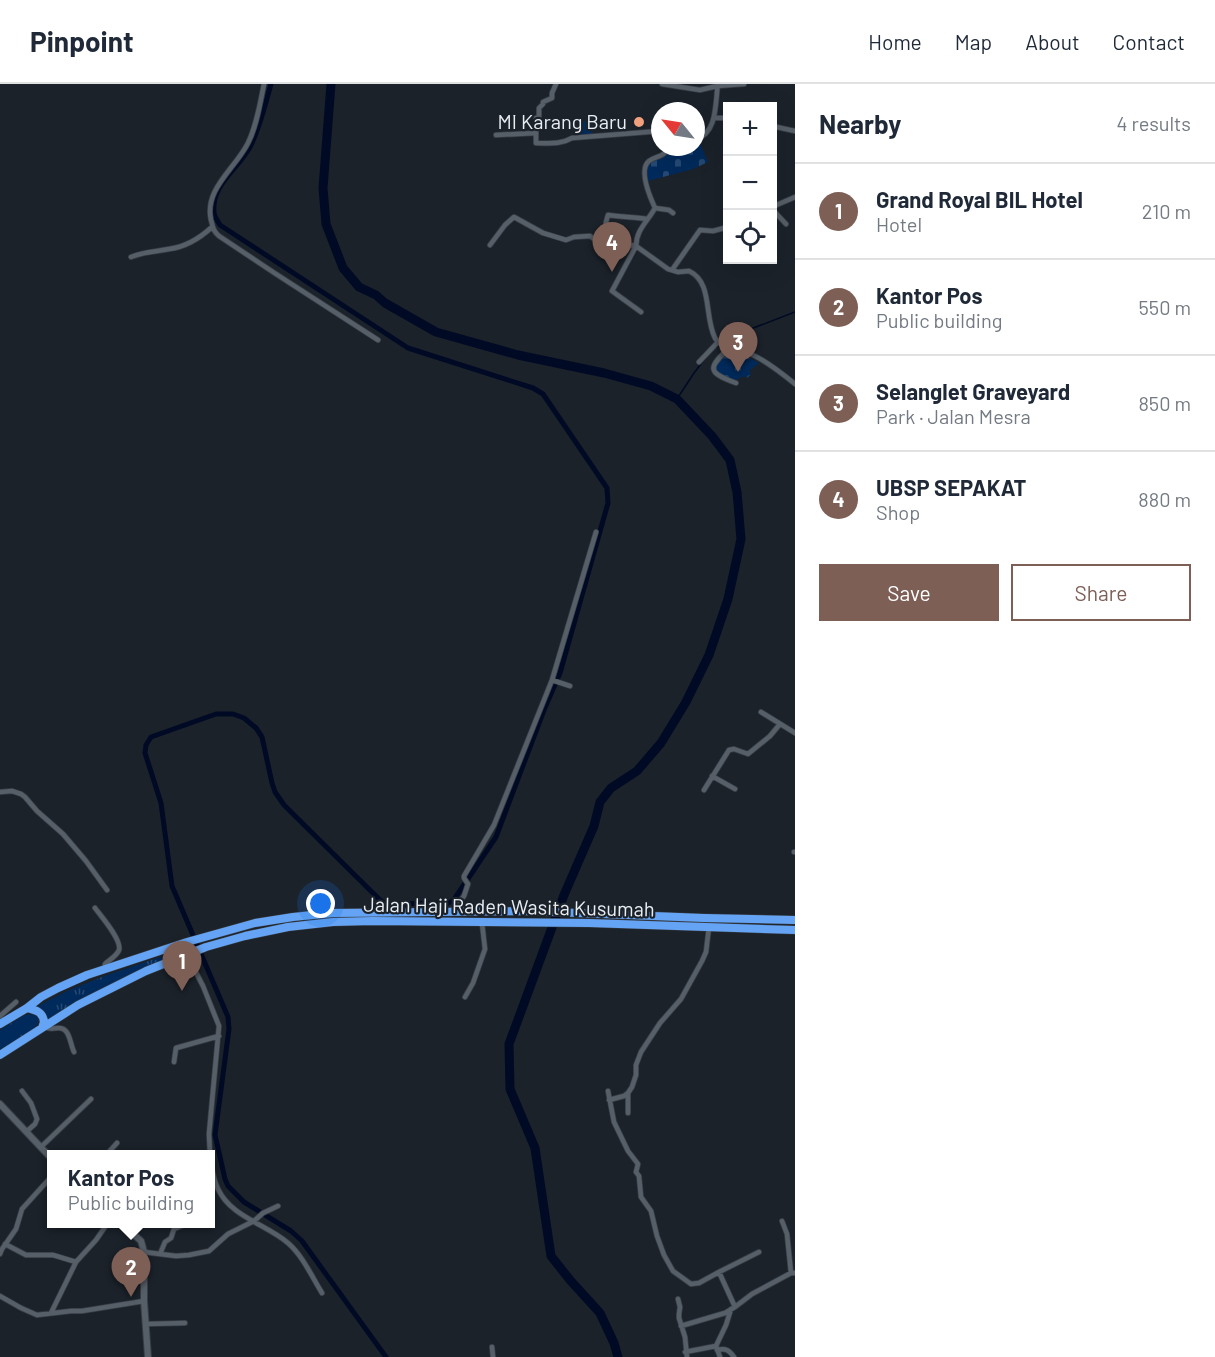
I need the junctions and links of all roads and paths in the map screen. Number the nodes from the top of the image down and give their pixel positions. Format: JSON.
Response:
{"nodes":[{"id":1,"x":264,"y":84,"type":"edge"},
{"id":2,"x":556,"y":84,"type":"edge"},
{"id":3,"x":662,"y":84,"type":"edge"},
{"id":4,"x":744,"y":84,"type":"edge"},
{"id":5,"x":717,"y":85,"type":"edge"},
{"id":6,"x":714,"y":118,"type":"junction"},
{"id":7,"x":723,"y":118,"type":"edge"},
{"id":8,"x":777,"y":127,"type":"edge"},
{"id":9,"x":795,"y":131,"type":"edge"},
{"id":10,"x":651,"y":132,"type":"edge"},
{"id":11,"x":536,"y":133,"type":"junction"},
{"id":12,"x":705,"y":134,"type":"edge"},
{"id":13,"x":496,"y":135,"type":"dead end"},
{"id":14,"x":661,"y":156,"type":"edge"},
{"id":15,"x":795,"y":197,"type":"edge"},
{"id":16,"x":777,"y":206,"type":"edge"},
{"id":17,"x":655,"y":208,"type":"junction"},
{"id":18,"x":774,"y":210,"type":"edge"},
{"id":19,"x":673,"y":213,"type":"dead end"},
{"id":20,"x":647,"y":219,"type":"junction"},
{"id":21,"x":786,"y":225,"type":"dead end"},
{"id":22,"x":212,"y":227,"type":"junction"},
{"id":23,"x":723,"y":228,"type":"edge"},
{"id":24,"x":604,"y":242,"type":"junction"},
{"id":25,"x":490,"y":245,"type":"dead end"},
{"id":26,"x":636,"y":246,"type":"junction"},
{"id":27,"x":131,"y":257,"type":"dead end"},
{"id":28,"x":672,"y":270,"type":"junction"},
{"id":29,"x":641,"y":312,"type":"dead end"},
{"id":30,"x":378,"y":340,"type":"dead end"},
{"id":31,"x":719,"y":342,"type":"junction"},
{"id":32,"x":728,"y":347,"type":"junction"},
{"id":33,"x":699,"y":362,"type":"dead end"},
{"id":34,"x":736,"y":383,"type":"dead end"},
{"id":35,"x":795,"y":384,"type":"edge"},
{"id":36,"x":596,"y":532,"type":"dead end"},
{"id":37,"x":553,"y":680,"type":"junction"},
{"id":38,"x":570,"y":686,"type":"dead end"},
{"id":39,"x":761,"y":712,"type":"dead end"},
{"id":40,"x":780,"y":724,"type":"junction"},
{"id":41,"x":795,"y":733,"type":"edge"},
{"id":42,"x":712,"y":776,"type":"junction"},
{"id":43,"x":735,"y":789,"type":"dead end"},
{"id":44,"x":704,"y":790,"type":"dead end"},
{"id":45,"x":0,"y":792,"type":"edge"},
{"id":46,"x":107,"y":890,"type":"dead end"},
{"id":47,"x":95,"y":908,"type":"dead end"},
{"id":48,"x":451,"y":913,"type":"junction"},
{"id":49,"x":332,"y":917,"type":"junction"},
{"id":50,"x":795,"y":920,"type":"edge"},
{"id":51,"x":482,"y":923,"type":"junction"},
{"id":52,"x":709,"y":927,"type":"junction"},
{"id":53,"x":795,"y":930,"type":"edge"},
{"id":54,"x":188,"y":953,"type":"junction"},
{"id":55,"x":105,"y":969,"type":"junction"},
{"id":56,"x":465,"y":997,"type":"dead end"},
{"id":57,"x":16,"y":1002,"type":"dead end"},
{"id":58,"x":27,"y":1008,"type":"junction"},
{"id":59,"x":0,"y":1016,"type":"edge"},
{"id":60,"x":0,"y":1024,"type":"edge"},
{"id":61,"x":43,"y":1028,"type":"junction"},
{"id":62,"x":219,"y":1036,"type":"junction"},
{"id":63,"x":74,"y":1052,"type":"dead end"},
{"id":64,"x":0,"y":1055,"type":"edge"},
{"id":65,"x":174,"y":1062,"type":"dead end"},
{"id":66,"x":22,"y":1091,"type":"dead end"},
{"id":67,"x":608,"y":1091,"type":"dead end"},
{"id":68,"x":628,"y":1094,"type":"junction"},
{"id":69,"x":91,"y":1099,"type":"dead end"},
{"id":70,"x":609,"y":1100,"type":"junction"},
{"id":71,"x":0,"y":1104,"type":"edge"},
{"id":72,"x":628,"y":1113,"type":"dead end"},
{"id":73,"x":26,"y":1132,"type":"junction"},
{"id":74,"x":117,"y":1143,"type":"dead end"},
{"id":75,"x":41,"y":1147,"type":"junction"},
{"id":76,"x":111,"y":1150,"type":"edge"},
{"id":77,"x":210,"y":1150,"type":"edge"},
{"id":78,"x":47,"y":1154,"type":"edge"},
{"id":79,"x":215,"y":1178,"type":"edge"},
{"id":80,"x":47,"y":1181,"type":"edge"},
{"id":81,"x":278,"y":1206,"type":"dead end"},
{"id":82,"x":255,"y":1220,"type":"junction"},
{"id":83,"x":782,"y":1221,"type":"dead end"},
{"id":84,"x":104,"y":1228,"type":"edge"},
{"id":85,"x":126,"y":1228,"type":"edge"},
{"id":86,"x":176,"y":1228,"type":"edge"},
{"id":87,"x":5,"y":1244,"type":"junction"},
{"id":88,"x":144,"y":1252,"type":"junction"},
{"id":89,"x":759,"y":1252,"type":"dead end"},
{"id":90,"x":0,"y":1254,"type":"edge"},
{"id":91,"x":160,"y":1254,"type":"junction"},
{"id":92,"x":76,"y":1262,"type":"junction"},
{"id":93,"x":719,"y":1272,"type":"junction"},
{"id":94,"x":793,"y":1273,"type":"edge"},
{"id":95,"x":322,"y":1293,"type":"dead end"},
{"id":96,"x":0,"y":1296,"type":"edge"},
{"id":97,"x":678,"y":1299,"type":"dead end"},
{"id":98,"x":144,"y":1301,"type":"junction"},
{"id":99,"x":733,"y":1308,"type":"junction"},
{"id":100,"x":51,"y":1313,"type":"junction"},
{"id":101,"x":185,"y":1323,"type":"dead end"},
{"id":102,"x":146,"y":1324,"type":"junction"},
{"id":103,"x":681,"y":1326,"type":"junction"},
{"id":104,"x":492,"y":1347,"type":"dead end"},
{"id":105,"x":717,"y":1348,"type":"junction"},
{"id":106,"x":686,"y":1354,"type":"edge"},
{"id":107,"x":148,"y":1357,"type":"edge"},
{"id":108,"x":493,"y":1357,"type":"edge"},
{"id":109,"x":720,"y":1357,"type":"edge"},
{"id":110,"x":734,"y":1357,"type":"edge"}],
"edges":[{"from":1,"to":22,"type":"street"},
{"from":2,"to":11,"type":"street"},
{"from":3,"to":5,"type":"street"},
{"from":4,"to":5,"type":"street"},
{"from":5,"to":6,"type":"street"},
{"from":6,"to":7,"type":"street"},
{"from":6,"to":12,"type":"street"},
{"from":8,"to":9,"type":"street"},
{"from":10,"to":11,"type":"street"},
{"from":11,"to":13,"type":"street"},
{"from":14,"to":17,"type":"street"},
{"from":15,"to":16,"type":"street"},
{"from":17,"to":19,"type":"street"},
{"from":17,"to":20,"type":"street"},
{"from":18,"to":21,"type":"street"},
{"from":20,"to":24,"type":"street"},
{"from":20,"to":26,"type":"street"},
{"from":22,"to":27,"type":"street"},
{"from":22,"to":30,"type":"street"},
{"from":23,"to":28,"type":"street"},
{"from":24,"to":25,"type":"street"},
{"from":24,"to":26,"type":"street"},
{"from":26,"to":28,"type":"street"},
{"from":26,"to":29,"type":"street"},
{"from":28,"to":31,"type":"street"},
{"from":31,"to":32,"type":"street"},
{"from":31,"to":33,"type":"street"},
{"from":32,"to":34,"type":"street"},
{"from":32,"to":35,"type":"street"},
{"from":36,"to":37,"type":"street"},
{"from":37,"to":38,"type":"street"},
{"from":37,"to":48,"type":"street"},
{"from":39,"to":40,"type":"street"},
{"from":40,"to":41,"type":"street"},
{"from":40,"to":42,"type":"street"},
{"from":42,"to":43,"type":"street"},
{"from":42,"to":44,"type":"street"},
{"from":45,"to":46,"type":"street"},
{"from":47,"to":55,"type":"street"},
{"from":48,"to":49,"type":"highway","name":"Jalan Haji Raden Wasita Kusumah"},
{"from":48,"to":50,"type":"highway","name":"Jalan Haji Raden Wasita Kusumah"},
{"from":49,"to":51,"type":"highway","name":"Jalan Haji Raden Wasita Kusumah"},
{"from":49,"to":54,"type":"highway","name":"Jalan Haji Raden Wasita Kusumah"},
{"from":49,"to":55,"type":"highway","name":"Jalan Haji Raden Wasita Kusumah"},
{"from":51,"to":52,"type":"highway","name":"Jalan Haji Raden Wasita Kusumah"},
{"from":51,"to":56,"type":"street"},
{"from":52,"to":53,"type":"highway","name":"Jalan Haji Raden Wasita Kusumah"},
{"from":52,"to":68,"type":"street"},
{"from":54,"to":61,"type":"highway","name":"Jalan Haji Raden Wasita Kusumah"},
{"from":54,"to":62,"type":"street"},
{"from":55,"to":58,"type":"highway","name":"Jalan Haji Raden Wasita Kusumah"},
{"from":57,"to":59,"type":"street"},
{"from":58,"to":60,"type":"highway","name":"Jalan Haji Raden Wasita Kusumah"},
{"from":58,"to":61,"type":"highway"},
{"from":61,"to":63,"type":"street"},
{"from":61,"to":64,"type":"highway","name":"Jalan Haji Raden Wasita Kusumah"},
{"from":62,"to":65,"type":"street"},
{"from":62,"to":77,"type":"street"},
{"from":66,"to":73,"type":"street"},
{"from":67,"to":70,"type":"street"},
{"from":68,"to":70,"type":"street"},
{"from":68,"to":72,"type":"street"},
{"from":69,"to":75,"type":"street"},
{"from":70,"to":93,"type":"street"},
{"from":71,"to":73,"type":"main road"},
{"from":73,"to":75,"type":"main road"},
{"from":74,"to":76,"type":"street"},
{"from":75,"to":78,"type":"main road"},
{"from":79,"to":82,"type":"street"},
{"from":80,"to":87,"type":"street"},
{"from":81,"to":82,"type":"street"},
{"from":82,"to":91,"type":"street"},
{"from":82,"to":95,"type":"street"},
{"from":83,"to":94,"type":"street"},
{"from":84,"to":92,"type":"street"},
{"from":85,"to":88,"type":"main road"},
{"from":86,"to":91,"type":"street"},
{"from":87,"to":90,"type":"street"},
{"from":87,"to":92,"type":"street"},
{"from":88,"to":91,"type":"street"},
{"from":88,"to":98,"type":"main road"},
{"from":89,"to":93,"type":"street"},
{"from":92,"to":100,"type":"street"},
{"from":93,"to":99,"type":"street"},
{"from":94,"to":99,"type":"street"},
{"from":96,"to":100,"type":"street"},
{"from":97,"to":103,"type":"street"},
{"from":98,"to":100,"type":"street"},
{"from":98,"to":102,"type":"main road"},
{"from":99,"to":103,"type":"street"},
{"from":99,"to":105,"type":"street"},
{"from":101,"to":102,"type":"street"},
{"from":102,"to":107,"type":"main road"},
{"from":103,"to":106,"type":"street"},
{"from":104,"to":108,"type":"street"},
{"from":105,"to":106,"type":"street"},
{"from":105,"to":109,"type":"street"},
{"from":105,"to":110,"type":"street"}]}
